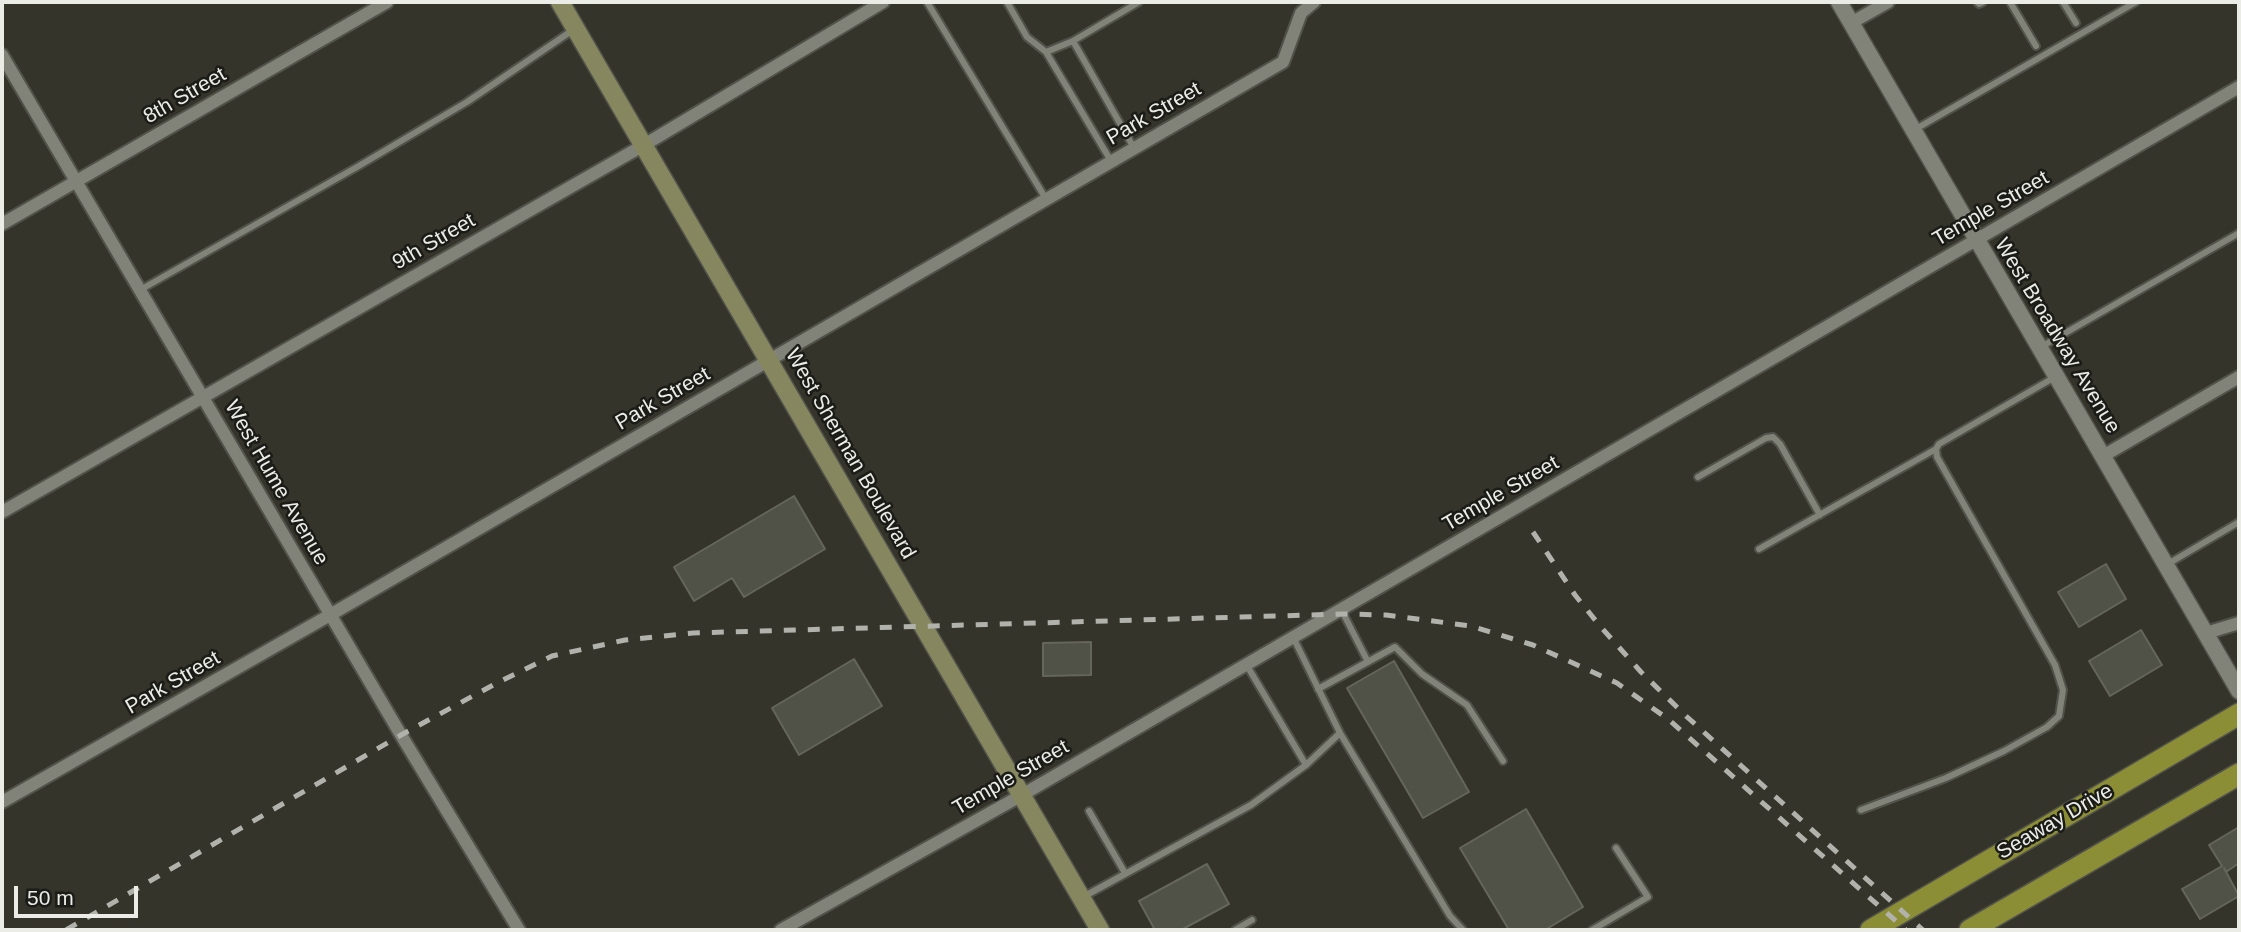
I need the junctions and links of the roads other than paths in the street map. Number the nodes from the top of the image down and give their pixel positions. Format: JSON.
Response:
{"nodes":[{"id":1,"x":387,"y":2,"type":"edge"},
{"id":2,"x":561,"y":2,"type":"edge"},
{"id":3,"x":883,"y":2,"type":"edge"},
{"id":4,"x":927,"y":2,"type":"edge"},
{"id":5,"x":1007,"y":2,"type":"edge"},
{"id":6,"x":1139,"y":2,"type":"edge"},
{"id":7,"x":1314,"y":2,"type":"edge"},
{"id":8,"x":1839,"y":2,"type":"edge"},
{"id":9,"x":1888,"y":2,"type":"edge"},
{"id":10,"x":1977,"y":2,"type":"edge"},
{"id":11,"x":1983,"y":2,"type":"edge"},
{"id":12,"x":2010,"y":2,"type":"edge"},
{"id":13,"x":2063,"y":2,"type":"edge"},
{"id":14,"x":2136,"y":2,"type":"edge"},
{"id":15,"x":1851,"y":23,"type":"junction"},
{"id":16,"x":2076,"y":23,"type":"dead end"},
{"id":17,"x":576,"y":28,"type":"junction"},
{"id":18,"x":1073,"y":41,"type":"junction"},
{"id":19,"x":2036,"y":46,"type":"dead end"},
{"id":20,"x":1046,"y":52,"type":"junction"},
{"id":21,"x":2,"y":55,"type":"edge"},
{"id":22,"x":2239,"y":87,"type":"edge"},
{"id":23,"x":1914,"y":130,"type":"junction"},
{"id":24,"x":644,"y":145,"type":"junction"},
{"id":25,"x":1134,"y":148,"type":"junction"},
{"id":26,"x":1111,"y":161,"type":"junction"},
{"id":27,"x":76,"y":181,"type":"junction"},
{"id":28,"x":1046,"y":198,"type":"junction"},
{"id":29,"x":2,"y":224,"type":"edge"},
{"id":30,"x":2239,"y":233,"type":"edge"},
{"id":31,"x":1976,"y":240,"type":"junction"},
{"id":32,"x":140,"y":290,"type":"junction"},
{"id":33,"x":2040,"y":348,"type":"junction"},
{"id":34,"x":768,"y":360,"type":"junction"},
{"id":35,"x":2057,"y":376,"type":"junction"},
{"id":36,"x":2239,"y":377,"type":"edge"},
{"id":37,"x":202,"y":396,"type":"junction"},
{"id":38,"x":1936,"y":449,"type":"junction"},
{"id":39,"x":2103,"y":456,"type":"junction"},
{"id":40,"x":1698,"y":477,"type":"dead end"},
{"id":41,"x":2,"y":512,"type":"edge"},
{"id":42,"x":1820,"y":514,"type":"junction"},
{"id":43,"x":2239,"y":522,"type":"edge"},
{"id":44,"x":1759,"y":548,"type":"dead end"},
{"id":45,"x":2166,"y":565,"type":"junction"},
{"id":46,"x":1341,"y":609,"type":"junction"},
{"id":47,"x":330,"y":615,"type":"junction"},
{"id":48,"x":2239,"y":623,"type":"edge"},
{"id":49,"x":2206,"y":633,"type":"junction"},
{"id":50,"x":1293,"y":637,"type":"junction"},
{"id":51,"x":1368,"y":662,"type":"junction"},
{"id":52,"x":1247,"y":664,"type":"junction"},
{"id":53,"x":2235,"y":684,"type":"edge"},
{"id":54,"x":1318,"y":689,"type":"junction"},
{"id":55,"x":2239,"y":715,"type":"edge"},
{"id":56,"x":1340,"y":733,"type":"junction"},
{"id":57,"x":1503,"y":761,"type":"dead end"},
{"id":58,"x":1306,"y":765,"type":"junction"},
{"id":59,"x":2239,"y":774,"type":"edge"},
{"id":60,"x":1022,"y":795,"type":"junction"},
{"id":61,"x":2,"y":802,"type":"edge"},
{"id":62,"x":1861,"y":810,"type":"dead end"},
{"id":63,"x":1089,"y":811,"type":"dead end"},
{"id":64,"x":1616,"y":848,"type":"dead end"},
{"id":65,"x":1125,"y":873,"type":"junction"},
{"id":66,"x":1081,"y":898,"type":"junction"},
{"id":67,"x":1252,"y":920,"type":"dead end"},
{"id":68,"x":519,"y":930,"type":"edge"},
{"id":69,"x":781,"y":930,"type":"edge"},
{"id":70,"x":1100,"y":930,"type":"edge"},
{"id":71,"x":1235,"y":930,"type":"edge"},
{"id":72,"x":1463,"y":930,"type":"edge"},
{"id":73,"x":1592,"y":930,"type":"edge"},
{"id":74,"x":1871,"y":930,"type":"edge"},
{"id":75,"x":1970,"y":930,"type":"edge"}],
"edges":[{"from":1,"to":27,"type":"street","name":"8th Street"},
{"from":2,"to":17,"type":"main road","name":"West Sherman Boulevard"},
{"from":3,"to":24,"type":"street","name":"9th Street"},
{"from":4,"to":28,"type":"lane"},
{"from":5,"to":20,"type":"lane"},
{"from":6,"to":18,"type":"lane"},
{"from":7,"to":25,"type":"street","name":"Park Street"},
{"from":8,"to":15,"type":"street","name":"West Broadway Avenue"},
{"from":9,"to":15,"type":"street"},
{"from":10,"to":11,"type":"lane"},
{"from":12,"to":19,"type":"lane"},
{"from":13,"to":16,"type":"lane"},
{"from":14,"to":23,"type":"lane"},
{"from":15,"to":23,"type":"street","name":"West Broadway Avenue"},
{"from":17,"to":24,"type":"main road","name":"West Sherman Boulevard"},
{"from":17,"to":32,"type":"lane"},
{"from":18,"to":20,"type":"lane"},
{"from":18,"to":25,"type":"lane"},
{"from":20,"to":26,"type":"lane"},
{"from":21,"to":27,"type":"street","name":"West Hume Avenue"},
{"from":22,"to":31,"type":"street","name":"Temple Street"},
{"from":23,"to":31,"type":"street","name":"West Broadway Avenue"},
{"from":24,"to":34,"type":"main road","name":"West Sherman Boulevard"},
{"from":24,"to":37,"type":"street","name":"9th Street"},
{"from":25,"to":26,"type":"street","name":"Park Street"},
{"from":26,"to":28,"type":"street","name":"Park Street"},
{"from":27,"to":29,"type":"street","name":"8th Street"},
{"from":27,"to":32,"type":"street","name":"West Hume Avenue"},
{"from":28,"to":34,"type":"street","name":"Park Street"},
{"from":30,"to":33,"type":"lane"},
{"from":31,"to":33,"type":"street","name":"West Broadway Avenue"},
{"from":31,"to":46,"type":"street","name":"Temple Street"},
{"from":32,"to":37,"type":"street","name":"West Hume Avenue"},
{"from":33,"to":35,"type":"street","name":"West Broadway Avenue"},
{"from":34,"to":47,"type":"street","name":"Park Street"},
{"from":34,"to":60,"type":"main road","name":"West Sherman Boulevard"},
{"from":35,"to":38,"type":"lane"},
{"from":35,"to":39,"type":"street","name":"West Broadway Avenue"},
{"from":36,"to":39,"type":"street"},
{"from":37,"to":41,"type":"street","name":"9th Street"},
{"from":37,"to":47,"type":"street","name":"West Hume Avenue"},
{"from":38,"to":42,"type":"lane"},
{"from":38,"to":62,"type":"lane"},
{"from":39,"to":45,"type":"street","name":"West Broadway Avenue"},
{"from":40,"to":42,"type":"lane"},
{"from":42,"to":44,"type":"lane"},
{"from":43,"to":45,"type":"lane"},
{"from":45,"to":49,"type":"street","name":"West Broadway Avenue"},
{"from":46,"to":50,"type":"street","name":"Temple Street"},
{"from":46,"to":51,"type":"lane"},
{"from":47,"to":61,"type":"street","name":"Park Street"},
{"from":47,"to":68,"type":"street","name":"West Hume Avenue"},
{"from":48,"to":49,"type":"street"},
{"from":49,"to":53,"type":"street","name":"West Broadway Avenue"},
{"from":50,"to":52,"type":"street","name":"Temple Street"},
{"from":50,"to":54,"type":"lane"},
{"from":51,"to":54,"type":"lane"},
{"from":51,"to":57,"type":"lane"},
{"from":52,"to":58,"type":"lane"},
{"from":52,"to":60,"type":"street","name":"Temple Street"},
{"from":54,"to":56,"type":"lane"},
{"from":55,"to":74,"type":"highway","name":"Seaway Drive"},
{"from":56,"to":58,"type":"lane"},
{"from":56,"to":72,"type":"lane"},
{"from":58,"to":65,"type":"lane"},
{"from":59,"to":75,"type":"highway"},
{"from":60,"to":66,"type":"main road","name":"West Sherman Boulevard"},
{"from":60,"to":69,"type":"street","name":"Temple Street"},
{"from":63,"to":65,"type":"lane"},
{"from":64,"to":73,"type":"lane"},
{"from":65,"to":66,"type":"lane"},
{"from":66,"to":70,"type":"main road","name":"West Sherman Boulevard"},
{"from":67,"to":71,"type":"lane"}]}
